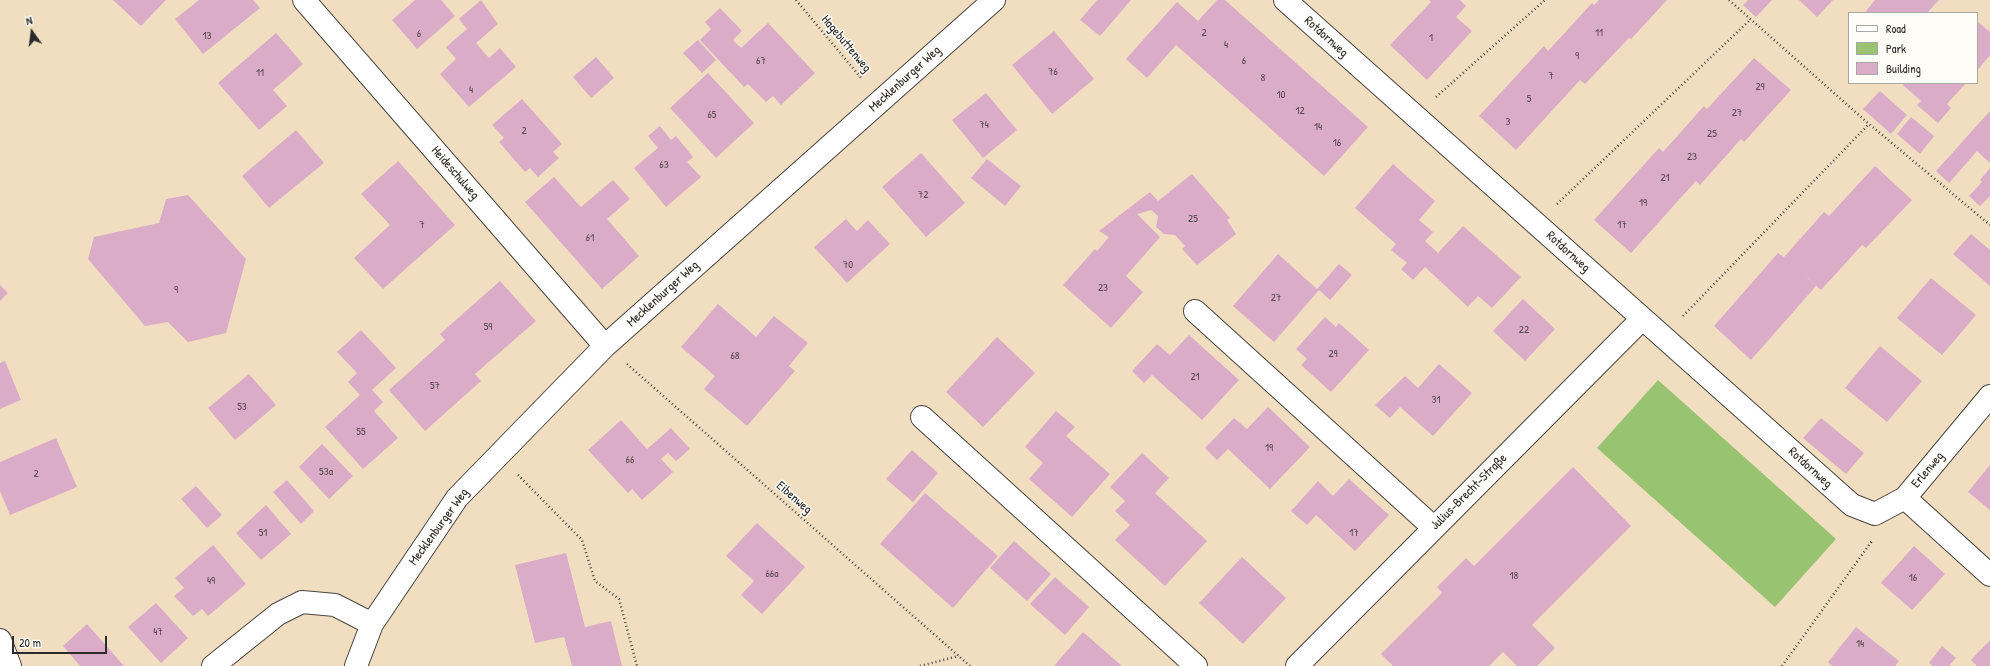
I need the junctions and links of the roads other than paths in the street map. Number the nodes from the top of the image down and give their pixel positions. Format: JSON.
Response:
{"nodes":[{"id":1,"x":304,"y":0,"type":"edge"},
{"id":2,"x":994,"y":0,"type":"edge"},
{"id":3,"x":1284,"y":0,"type":"edge"},
{"id":4,"x":1195,"y":311,"type":"dead end"},
{"id":5,"x":1642,"y":319,"type":"junction"},
{"id":6,"x":605,"y":346,"type":"junction"},
{"id":7,"x":1990,"y":396,"type":"edge"},
{"id":8,"x":922,"y":417,"type":"dead end"},
{"id":9,"x":1905,"y":498,"type":"junction"},
{"id":10,"x":1875,"y":514,"type":"joint"},
{"id":11,"x":1434,"y":528,"type":"junction"},
{"id":12,"x":1990,"y":575,"type":"edge"},
{"id":13,"x":372,"y":624,"type":"junction"},
{"id":14,"x":0,"y":640,"type":"edge"},
{"id":15,"x":355,"y":664,"type":"edge"},
{"id":16,"x":1304,"y":664,"type":"edge"},
{"id":17,"x":10,"y":666,"type":"edge"},
{"id":18,"x":213,"y":666,"type":"edge"},
{"id":19,"x":1196,"y":666,"type":"edge"}],
"edges":[{"from":1,"to":6,"type":"street","name":"Heideschulweg"},
{"from":2,"to":6,"type":"street","name":"Mecklenburger Weg"},
{"from":3,"to":5,"type":"street","name":"Rotdornweg"},
{"from":4,"to":11,"type":"street"},
{"from":5,"to":10,"type":"street","name":"Rotdornweg"},
{"from":5,"to":11,"type":"street","name":"Julius-Brecht-Straße"},
{"from":6,"to":13,"type":"street","name":"Mecklenburger Weg"},
{"from":7,"to":9,"type":"street","name":"Erlenweg"},
{"from":8,"to":19,"type":"street"},
{"from":9,"to":10,"type":"street","name":"Erlenweg"},
{"from":9,"to":12,"type":"street"},
{"from":11,"to":16,"type":"street","name":"Julius-Brecht-Straße"},
{"from":13,"to":15,"type":"street","name":"Mecklenburger Weg"},
{"from":13,"to":18,"type":"street"},
{"from":14,"to":17,"type":"street"}]}
